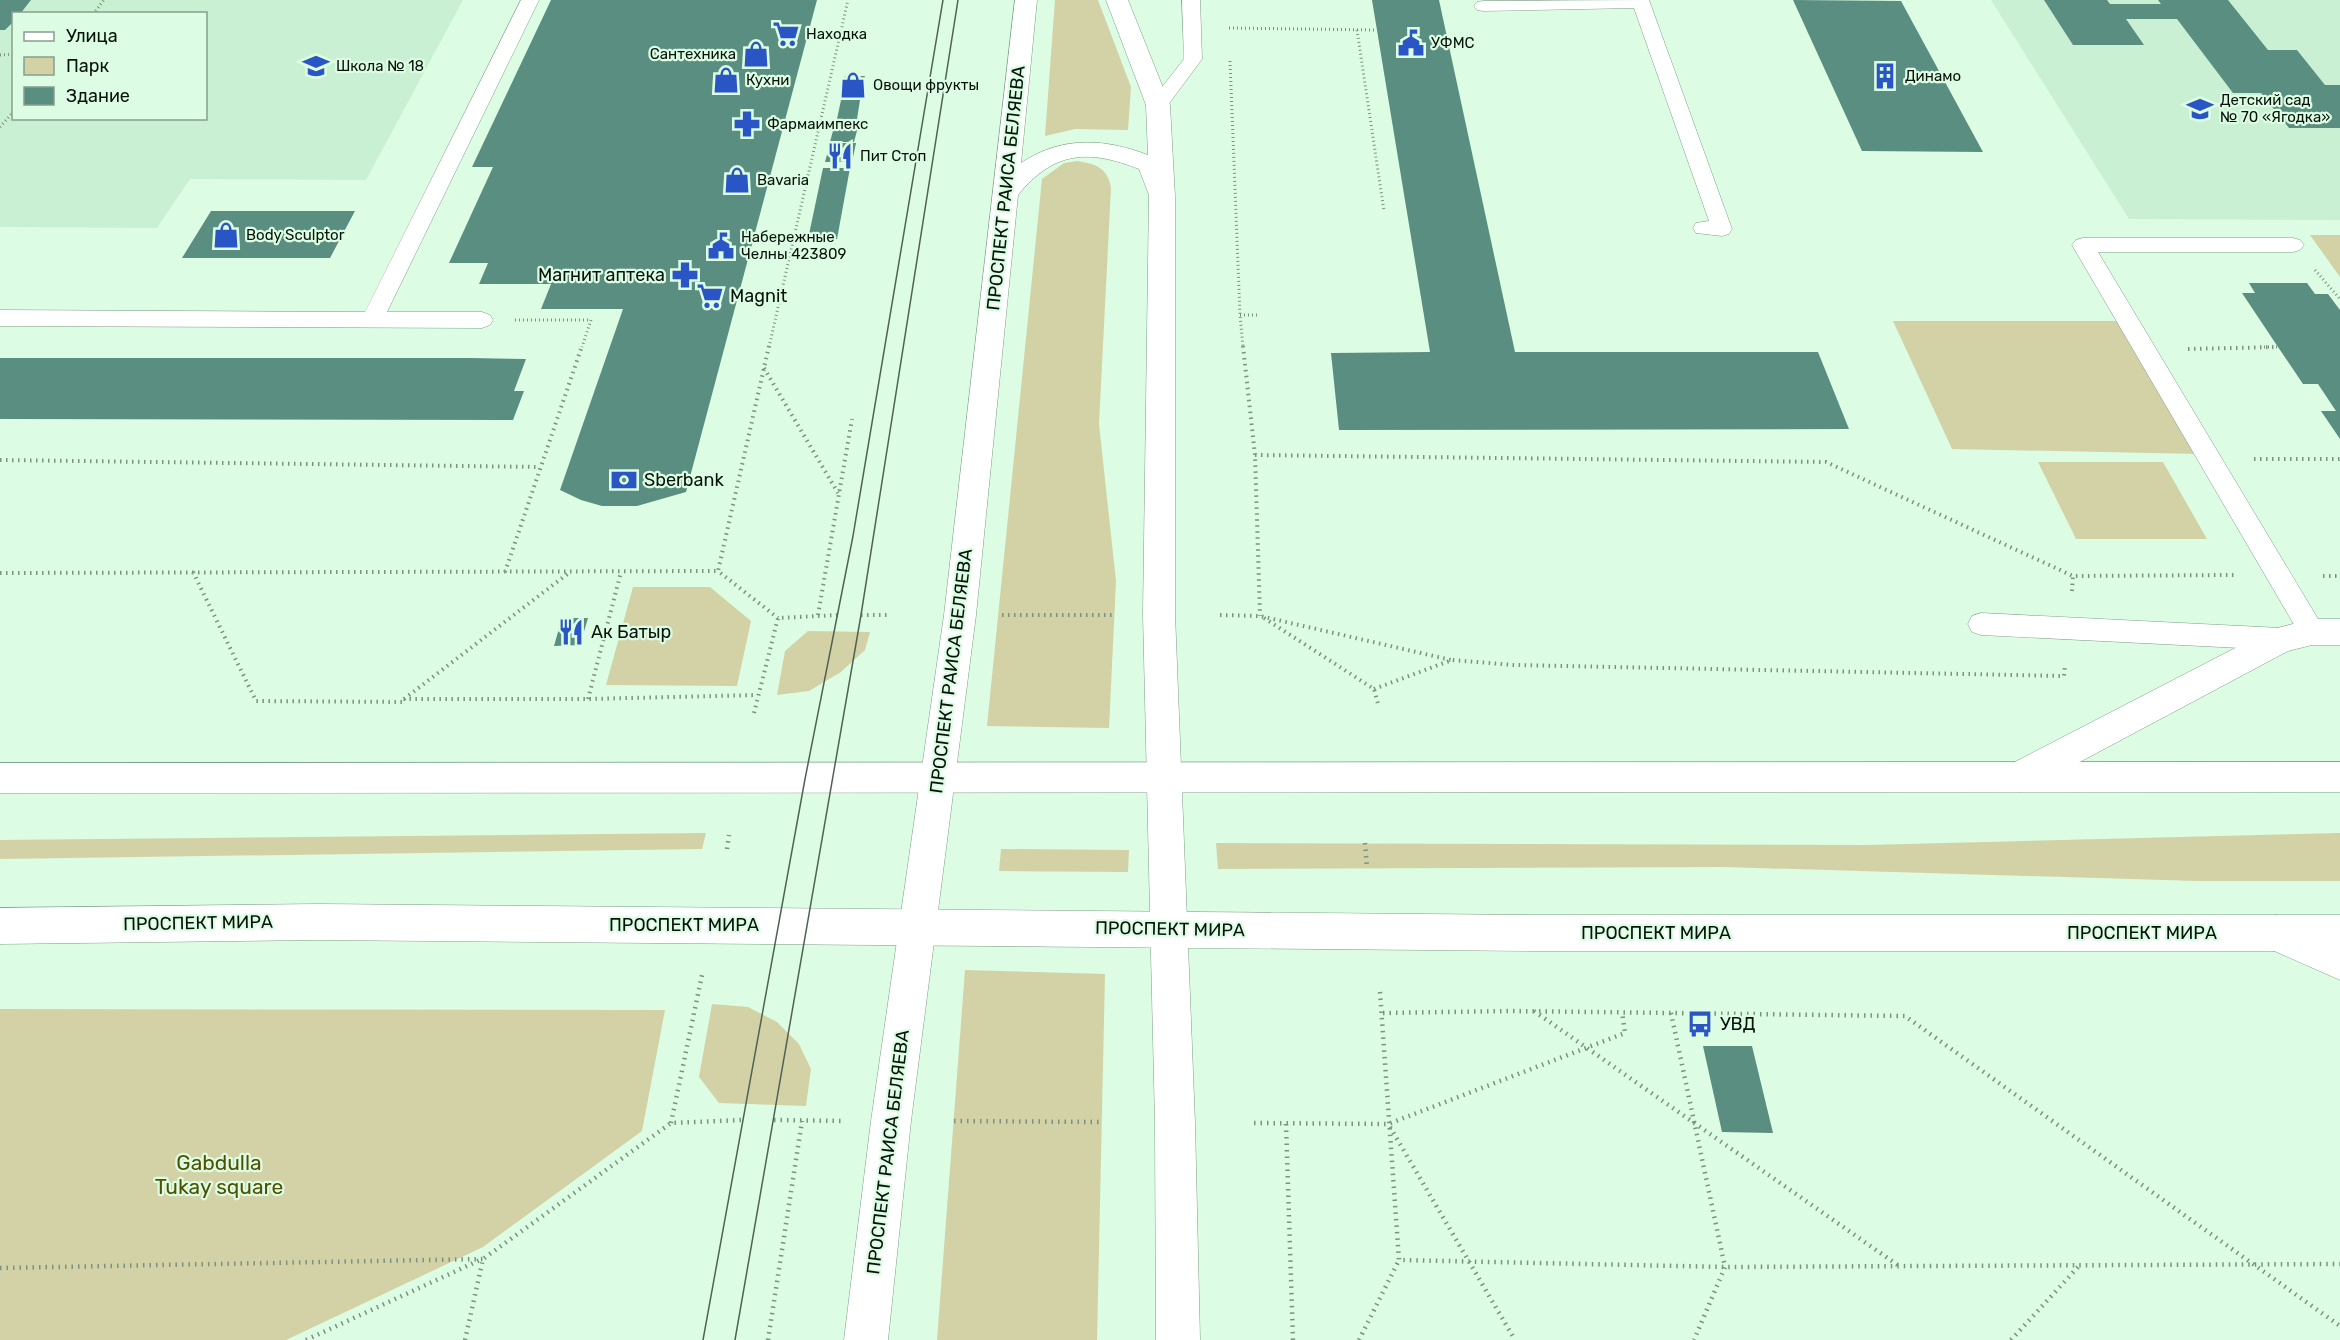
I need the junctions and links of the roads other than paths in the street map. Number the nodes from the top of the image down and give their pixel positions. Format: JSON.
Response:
{"nodes":[{"id":1,"x":530,"y":0,"type":"edge"},
{"id":2,"x":1026,"y":0,"type":"edge"},
{"id":3,"x":1117,"y":0,"type":"edge"},
{"id":4,"x":1191,"y":0,"type":"edge"},
{"id":5,"x":1640,"y":1,"type":"edge"},
{"id":6,"x":1483,"y":6,"type":"dead end"},
{"id":7,"x":1158,"y":105,"type":"junction"},
{"id":8,"x":1005,"y":194,"type":"junction"},
{"id":9,"x":1162,"y":197,"type":"junction"},
{"id":10,"x":1703,"y":228,"type":"dead end"},
{"id":11,"x":2293,"y":245,"type":"dead end"},
{"id":12,"x":0,"y":318,"type":"edge"},
{"id":13,"x":372,"y":320,"type":"junction"},
{"id":14,"x":482,"y":320,"type":"road end"},
{"id":15,"x":1981,"y":624,"type":"dead end"},
{"id":16,"x":2311,"y":634,"type":"edge"},
{"id":17,"x":0,"y":762,"type":"edge"},
{"id":18,"x":2019,"y":777,"type":"junction"},
{"id":19,"x":2340,"y":777,"type":"edge"},
{"id":20,"x":0,"y":778,"type":"edge"},
{"id":21,"x":57,"y":778,"type":"junction"},
{"id":22,"x":937,"y":779,"type":"junction"},
{"id":23,"x":1164,"y":779,"type":"junction"},
{"id":24,"x":0,"y":926,"type":"edge"},
{"id":25,"x":917,"y":926,"type":"junction"},
{"id":26,"x":1169,"y":929,"type":"junction"},
{"id":27,"x":2274,"y":932,"type":"junction"},
{"id":28,"x":2340,"y":933,"type":"edge"},
{"id":29,"x":2340,"y":962,"type":"edge"},
{"id":30,"x":866,"y":1340,"type":"edge"},
{"id":31,"x":1178,"y":1340,"type":"edge"}],
"edges":[{"from":1,"to":13,"type":"lane"},
{"from":2,"to":8,"type":"street","name":"ПРОСПЕКТ РАИСА БЕЛЯЕВА"},
{"from":3,"to":7,"type":"street"},
{"from":4,"to":7,"type":"lane"},
{"from":5,"to":6,"type":"lane"},
{"from":5,"to":10,"type":"lane"},
{"from":7,"to":9,"type":"street"},
{"from":8,"to":9,"type":"street"},
{"from":8,"to":22,"type":"street","name":"ПРОСПЕКТ РАИСА БЕЛЯЕВА"},
{"from":9,"to":23,"type":"street"},
{"from":11,"to":16,"type":"lane"},
{"from":12,"to":13,"type":"lane"},
{"from":13,"to":14,"type":"lane"},
{"from":15,"to":16,"type":"lane"},
{"from":16,"to":18,"type":"street"},
{"from":17,"to":21,"type":"street"},
{"from":18,"to":19,"type":"street"},
{"from":18,"to":23,"type":"street"},
{"from":20,"to":21,"type":"street"},
{"from":21,"to":22,"type":"street"},
{"from":22,"to":23,"type":"street"},
{"from":22,"to":25,"type":"street","name":"ПРОСПЕКТ РАИСА БЕЛЯЕВА"},
{"from":23,"to":26,"type":"street"},
{"from":24,"to":25,"type":"street","name":"ПРОСПЕКТ МИРА"},
{"from":25,"to":26,"type":"street","name":"ПРОСПЕКТ МИРА"},
{"from":25,"to":30,"type":"street","name":"ПРОСПЕКТ РАИСА БЕЛЯЕВА"},
{"from":26,"to":27,"type":"street","name":"ПРОСПЕКТ МИРА"},
{"from":26,"to":31,"type":"street"},
{"from":27,"to":28,"type":"street","name":"ПРОСПЕКТ МИРА"},
{"from":27,"to":29,"type":"street"}]}
